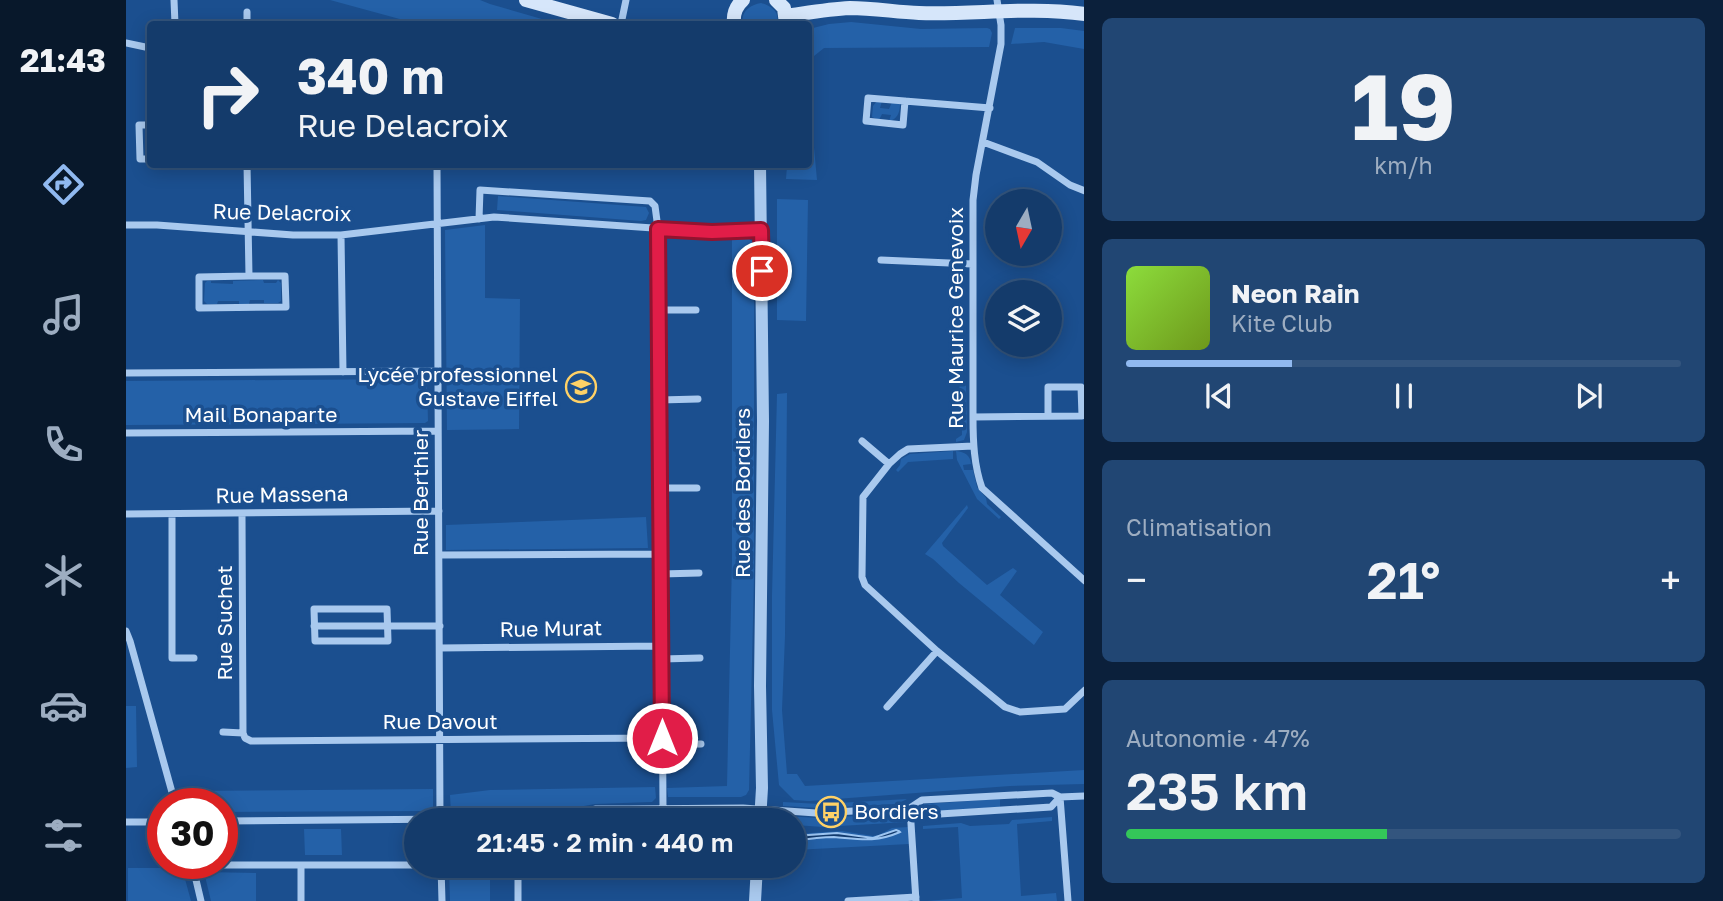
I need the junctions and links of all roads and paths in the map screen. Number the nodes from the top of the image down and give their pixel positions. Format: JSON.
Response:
{"nodes":[{"id":1,"x":174,"y":0,"type":"edge"},
{"id":2,"x":526,"y":0,"type":"edge"},
{"id":3,"x":626,"y":0,"type":"edge"},
{"id":4,"x":744,"y":0,"type":"edge"},
{"id":5,"x":776,"y":0,"type":"edge"},
{"id":6,"x":998,"y":6,"type":"edge"},
{"id":7,"x":247,"y":12,"type":"dead end"},
{"id":8,"x":1084,"y":15,"type":"edge"},
{"id":9,"x":786,"y":20,"type":"edge"},
{"id":10,"x":175,"y":21,"type":"edge"},
{"id":11,"x":247,"y":21,"type":"edge"},
{"id":12,"x":601,"y":21,"type":"edge"},
{"id":13,"x":622,"y":21,"type":"edge"},
{"id":14,"x":734,"y":21,"type":"edge"},
{"id":15,"x":126,"y":43,"type":"edge"},
{"id":16,"x":147,"y":46,"type":"edge"},
{"id":17,"x":905,"y":101,"type":"junction"},
{"id":18,"x":990,"y":108,"type":"junction"},
{"id":19,"x":147,"y":125,"type":"edge"},
{"id":20,"x":983,"y":142,"type":"junction"},
{"id":21,"x":147,"y":159,"type":"edge"},
{"id":22,"x":247,"y":168,"type":"edge"},
{"id":23,"x":437,"y":168,"type":"edge"},
{"id":24,"x":760,"y":168,"type":"edge"},
{"id":25,"x":1084,"y":191,"type":"edge"},
{"id":26,"x":479,"y":219,"type":"junction"},
{"id":27,"x":437,"y":224,"type":"junction"},
{"id":28,"x":126,"y":225,"type":"edge"},
{"id":29,"x":658,"y":229,"type":"junction"},
{"id":30,"x":761,"y":230,"type":"junction"},
{"id":31,"x":247,"y":232,"type":"junction"},
{"id":32,"x":341,"y":235,"type":"junction"},
{"id":33,"x":881,"y":260,"type":"dead end"},
{"id":34,"x":972,"y":264,"type":"junction"},
{"id":35,"x":249,"y":276,"type":"junction"},
{"id":36,"x":660,"y":310,"type":"junction"},
{"id":37,"x":696,"y":310,"type":"dead end"},
{"id":38,"x":438,"y":371,"type":"junction"},
{"id":39,"x":343,"y":372,"type":"junction"},
{"id":40,"x":126,"y":373,"type":"edge"},
{"id":41,"x":698,"y":399,"type":"dead end"},
{"id":42,"x":660,"y":400,"type":"junction"},
{"id":43,"x":1048,"y":416,"type":"junction"},
{"id":44,"x":973,"y":417,"type":"junction"},
{"id":45,"x":438,"y":431,"type":"junction"},
{"id":46,"x":126,"y":433,"type":"edge"},
{"id":47,"x":862,"y":441,"type":"dead end"},
{"id":48,"x":973,"y":446,"type":"junction"},
{"id":49,"x":889,"y":464,"type":"junction"},
{"id":50,"x":661,"y":488,"type":"junction"},
{"id":51,"x":697,"y":488,"type":"dead end"},
{"id":52,"x":439,"y":511,"type":"junction"},
{"id":53,"x":242,"y":513,"type":"junction"},
{"id":54,"x":126,"y":514,"type":"edge"},
{"id":55,"x":172,"y":514,"type":"junction"},
{"id":56,"x":661,"y":554,"type":"junction"},
{"id":57,"x":439,"y":555,"type":"junction"},
{"id":58,"x":699,"y":573,"type":"dead end"},
{"id":59,"x":661,"y":574,"type":"junction"},
{"id":60,"x":1084,"y":580,"type":"edge"},
{"id":61,"x":314,"y":626,"type":"junction"},
{"id":62,"x":387,"y":626,"type":"junction"},
{"id":63,"x":440,"y":626,"type":"junction"},
{"id":64,"x":126,"y":631,"type":"edge"},
{"id":65,"x":662,"y":646,"type":"junction"},
{"id":66,"x":440,"y":648,"type":"junction"},
{"id":67,"x":937,"y":651,"type":"junction"},
{"id":68,"x":194,"y":658,"type":"dead end"},
{"id":69,"x":662,"y":659,"type":"junction"},
{"id":70,"x":700,"y":659,"type":"dead end"},
{"id":71,"x":1084,"y":690,"type":"edge"},
{"id":72,"x":887,"y":707,"type":"dead end"},
{"id":73,"x":223,"y":732,"type":"dead end"},
{"id":74,"x":243,"y":733,"type":"junction"},
{"id":75,"x":440,"y":740,"type":"junction"},
{"id":76,"x":662,"y":741,"type":"junction"},
{"id":77,"x":701,"y":744,"type":"dead end"},
{"id":78,"x":171,"y":788,"type":"edge"},
{"id":79,"x":1084,"y":796,"type":"edge"},
{"id":80,"x":1060,"y":797,"type":"junction"},
{"id":81,"x":440,"y":808,"type":"edge"},
{"id":82,"x":663,"y":808,"type":"edge"},
{"id":83,"x":761,"y":808,"type":"edge"},
{"id":84,"x":910,"y":808,"type":"junction"},
{"id":85,"x":806,"y":813,"type":"edge"},
{"id":86,"x":404,"y":820,"type":"edge"},
{"id":87,"x":147,"y":821,"type":"edge"},
{"id":88,"x":238,"y":821,"type":"edge"},
{"id":89,"x":126,"y":822,"type":"edge"},
{"id":90,"x":238,"y":864,"type":"edge"},
{"id":91,"x":404,"y":864,"type":"edge"},
{"id":92,"x":301,"y":865,"type":"junction"},
{"id":93,"x":442,"y":878,"type":"edge"},
{"id":94,"x":518,"y":878,"type":"edge"},
{"id":95,"x":756,"y":878,"type":"edge"},
{"id":96,"x":196,"y":879,"type":"edge"},
{"id":97,"x":916,"y":899,"type":"edge"},
{"id":98,"x":201,"y":901,"type":"edge"},
{"id":99,"x":301,"y":901,"type":"edge"},
{"id":100,"x":442,"y":901,"type":"edge"},
{"id":101,"x":518,"y":901,"type":"edge"},
{"id":102,"x":755,"y":901,"type":"edge"},
{"id":103,"x":848,"y":901,"type":"edge"},
{"id":104,"x":1068,"y":901,"type":"edge"}],
"edges":[{"from":1,"to":10,"type":"street"},
{"from":2,"to":12,"type":"main road"},
{"from":3,"to":13,"type":"street"},
{"from":4,"to":14,"type":"main road"},
{"from":5,"to":9,"type":"main road"},
{"from":6,"to":8,"type":"main road"},
{"from":6,"to":9,"type":"main road"},
{"from":6,"to":18,"type":"street","name":"Rue Maurice Genevoix"},
{"from":7,"to":11,"type":"street"},
{"from":15,"to":16,"type":"street"},
{"from":17,"to":17,"type":"street"},
{"from":17,"to":18,"type":"street"},
{"from":18,"to":20,"type":"street","name":"Rue Maurice Genevoix"},
{"from":19,"to":21,"type":"street"},
{"from":20,"to":25,"type":"street"},
{"from":20,"to":34,"type":"street","name":"Rue Maurice Genevoix"},
{"from":22,"to":31,"type":"street"},
{"from":23,"to":27,"type":"street","name":"Rue Berthier"},
{"from":24,"to":30,"type":"street","name":"Rue des Bordiers"},
{"from":26,"to":27,"type":"street","name":"Rue Delacroix"},
{"from":26,"to":29,"type":"street","name":"Rue Delacroix"},
{"from":26,"to":29,"type":"street"},
{"from":27,"to":32,"type":"street","name":"Rue Delacroix"},
{"from":27,"to":38,"type":"street","name":"Rue Berthier"},
{"from":28,"to":31,"type":"street","name":"Rue Delacroix"},
{"from":29,"to":30,"type":"street","name":"Rue Delacroix"},
{"from":29,"to":36,"type":"street"},
{"from":30,"to":83,"type":"street","name":"Rue des Bordiers"},
{"from":31,"to":32,"type":"street","name":"Rue Delacroix"},
{"from":31,"to":35,"type":"street"},
{"from":32,"to":39,"type":"street"},
{"from":33,"to":34,"type":"street"},
{"from":34,"to":44,"type":"street","name":"Rue Maurice Genevoix"},
{"from":35,"to":35,"type":"street"},
{"from":36,"to":37,"type":"street"},
{"from":36,"to":42,"type":"street"},
{"from":38,"to":39,"type":"street","name":"Mail Bonaparte"},
{"from":38,"to":45,"type":"street","name":"Rue Berthier"},
{"from":39,"to":40,"type":"street","name":"Mail Bonaparte"},
{"from":41,"to":42,"type":"street"},
{"from":42,"to":50,"type":"street"},
{"from":43,"to":43,"type":"street"},
{"from":43,"to":44,"type":"street"},
{"from":44,"to":48,"type":"street","name":"Rue Maurice Genevoix"},
{"from":45,"to":46,"type":"street","name":"Mail Bonaparte"},
{"from":45,"to":52,"type":"street","name":"Rue Berthier"},
{"from":47,"to":49,"type":"street"},
{"from":48,"to":49,"type":"street"},
{"from":48,"to":60,"type":"street","name":"Rue Maurice Genevoix"},
{"from":49,"to":67,"type":"street"},
{"from":50,"to":51,"type":"street"},
{"from":50,"to":56,"type":"street"},
{"from":52,"to":53,"type":"street","name":"Rue Massena"},
{"from":52,"to":57,"type":"street","name":"Rue Berthier"},
{"from":53,"to":55,"type":"street","name":"Rue Massena"},
{"from":53,"to":74,"type":"street","name":"Rue Suchet"},
{"from":54,"to":55,"type":"street","name":"Rue Massena"},
{"from":55,"to":68,"type":"street"},
{"from":56,"to":57,"type":"street"},
{"from":56,"to":59,"type":"street"},
{"from":57,"to":63,"type":"street","name":"Rue Berthier"},
{"from":58,"to":59,"type":"street"},
{"from":59,"to":65,"type":"street"},
{"from":61,"to":62,"type":"street"},
{"from":61,"to":62,"type":"street"},
{"from":61,"to":62,"type":"street"},
{"from":62,"to":63,"type":"street"},
{"from":63,"to":66,"type":"street","name":"Rue Berthier"},
{"from":64,"to":78,"type":"street"},
{"from":65,"to":66,"type":"street","name":"Rue Murat"},
{"from":65,"to":69,"type":"street"},
{"from":66,"to":75,"type":"street","name":"Rue Berthier"},
{"from":67,"to":71,"type":"street"},
{"from":67,"to":72,"type":"street"},
{"from":69,"to":70,"type":"street"},
{"from":69,"to":76,"type":"street"},
{"from":73,"to":74,"type":"street","name":"Rue Davout"},
{"from":74,"to":75,"type":"street","name":"Rue Davout"},
{"from":75,"to":76,"type":"street","name":"Rue Davout"},
{"from":75,"to":81,"type":"street","name":"Rue Berthier"},
{"from":76,"to":77,"type":"street","name":"Rue Davout"},
{"from":76,"to":82,"type":"street"},
{"from":79,"to":80,"type":"street"},
{"from":80,"to":84,"type":"street"},
{"from":80,"to":84,"type":"street"},
{"from":80,"to":104,"type":"street"},
{"from":84,"to":85,"type":"street"},
{"from":84,"to":97,"type":"street"},
{"from":86,"to":88,"type":"street"},
{"from":87,"to":89,"type":"street"},
{"from":90,"to":92,"type":"street"},
{"from":91,"to":92,"type":"street"},
{"from":92,"to":99,"type":"street"},
{"from":93,"to":100,"type":"street"},
{"from":94,"to":101,"type":"street"},
{"from":95,"to":102,"type":"street"},
{"from":96,"to":98,"type":"street"},
{"from":97,"to":103,"type":"street"}]}
